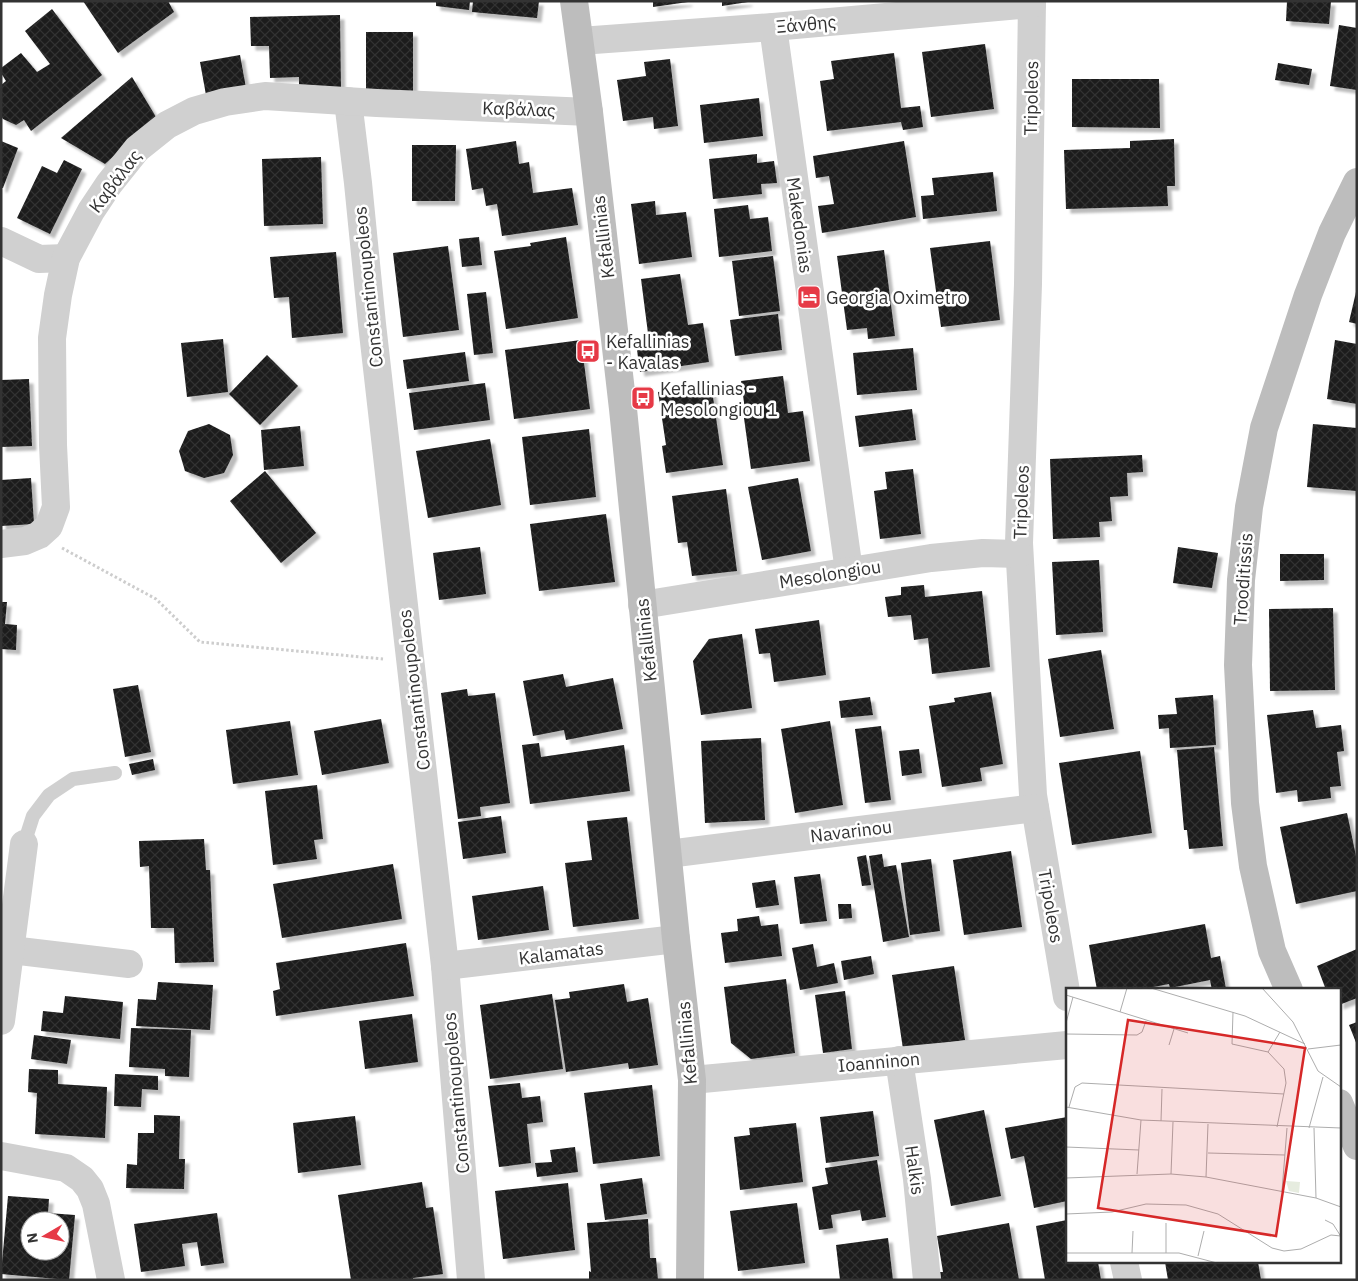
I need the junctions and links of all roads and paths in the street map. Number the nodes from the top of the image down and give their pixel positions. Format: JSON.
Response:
{"nodes":[{"id":1,"x":574,"y":1,"type":"edge"},
{"id":2,"x":1032,"y":3,"type":"edge"},
{"id":3,"x":772,"y":27,"type":"junction"},
{"id":4,"x":580,"y":41,"type":"junction"},
{"id":5,"x":348,"y":101,"type":"junction"},
{"id":6,"x":589,"y":112,"type":"junction"},
{"id":7,"x":1357,"y":182,"type":"edge"},
{"id":8,"x":1,"y":242,"type":"edge"},
{"id":9,"x":66,"y":258,"type":"junction"},
{"id":10,"x":39,"y":535,"type":"junction"},
{"id":11,"x":1,"y":544,"type":"edge"},
{"id":12,"x":1020,"y":554,"type":"junction"},
{"id":13,"x":849,"y":571,"type":"junction"},
{"id":14,"x":642,"y":605,"type":"junction"},
{"id":15,"x":411,"y":661,"type":"junction"},
{"id":16,"x":115,"y":773,"type":"dead end"},
{"id":17,"x":1035,"y":808,"type":"junction"},
{"id":18,"x":24,"y":844,"type":"joint"},
{"id":19,"x":668,"y":854,"type":"junction"},
{"id":20,"x":676,"y":939,"type":"junction"},
{"id":21,"x":11,"y":950,"type":"junction"},
{"id":22,"x":129,"y":964,"type":"dead end"},
{"id":23,"x":445,"y":966,"type":"junction"},
{"id":24,"x":1288,"y":988,"type":"edge"},
{"id":25,"x":1066,"y":992,"type":"edge"},
{"id":26,"x":1,"y":1021,"type":"edge"},
{"id":27,"x":1066,"y":1045,"type":"edge"},
{"id":28,"x":899,"y":1060,"type":"junction"},
{"id":29,"x":692,"y":1080,"type":"junction"},
{"id":30,"x":1340,"y":1105,"type":"edge"},
{"id":31,"x":1357,"y":1146,"type":"edge"},
{"id":32,"x":1,"y":1156,"type":"edge"},
{"id":33,"x":1124,"y":1264,"type":"edge"},
{"id":34,"x":111,"y":1280,"type":"edge"},
{"id":35,"x":472,"y":1280,"type":"edge"},
{"id":36,"x":690,"y":1280,"type":"edge"},
{"id":37,"x":927,"y":1280,"type":"edge"},
{"id":38,"x":1128,"y":1280,"type":"edge"}],
"edges":[{"from":1,"to":4,"type":"street","name":"Kefallinias"},
{"from":2,"to":3,"type":"street","name":"Ξάνθης"},
{"from":2,"to":12,"type":"street","name":"Tripoleos"},
{"from":3,"to":4,"type":"street","name":"Ξάνθης"},
{"from":3,"to":13,"type":"street","name":"Makedonias"},
{"from":4,"to":6,"type":"street","name":"Kefallinias"},
{"from":5,"to":6,"type":"street","name":"Καβάλας"},
{"from":5,"to":9,"type":"street","name":"Καβάλας"},
{"from":5,"to":15,"type":"street","name":"Constantinoupoleos"},
{"from":6,"to":14,"type":"street","name":"Kefallinias"},
{"from":7,"to":24,"type":"street","name":"Trooditissis"},
{"from":8,"to":9,"type":"street"},
{"from":9,"to":10,"type":"street","name":"Καβάλας"},
{"from":10,"to":11,"type":"street"},
{"from":10,"to":15,"type":"path"},
{"from":12,"to":13,"type":"street","name":"Mesolongiou"},
{"from":12,"to":17,"type":"street","name":"Tripoleos"},
{"from":13,"to":14,"type":"street","name":"Mesolongiou"},
{"from":14,"to":19,"type":"street","name":"Kefallinias"},
{"from":15,"to":23,"type":"street","name":"Constantinoupoleos"},
{"from":16,"to":18,"type":"lane"},
{"from":17,"to":19,"type":"street","name":"Navarinou"},
{"from":17,"to":25,"type":"street","name":"Tripoleos"},
{"from":18,"to":21,"type":"street"},
{"from":19,"to":20,"type":"street","name":"Kefallinias"},
{"from":20,"to":23,"type":"street","name":"Kalamatas"},
{"from":20,"to":29,"type":"street","name":"Kefallinias"},
{"from":21,"to":22,"type":"street"},
{"from":21,"to":26,"type":"street"},
{"from":23,"to":35,"type":"street","name":"Constantinoupoleos"},
{"from":27,"to":28,"type":"street","name":"Ioanninon"},
{"from":28,"to":29,"type":"street","name":"Ioanninon"},
{"from":28,"to":37,"type":"street","name":"Halkis"},
{"from":29,"to":36,"type":"street","name":"Kefallinias"},
{"from":30,"to":31,"type":"street"},
{"from":32,"to":34,"type":"street"},
{"from":33,"to":38,"type":"street"}]}
